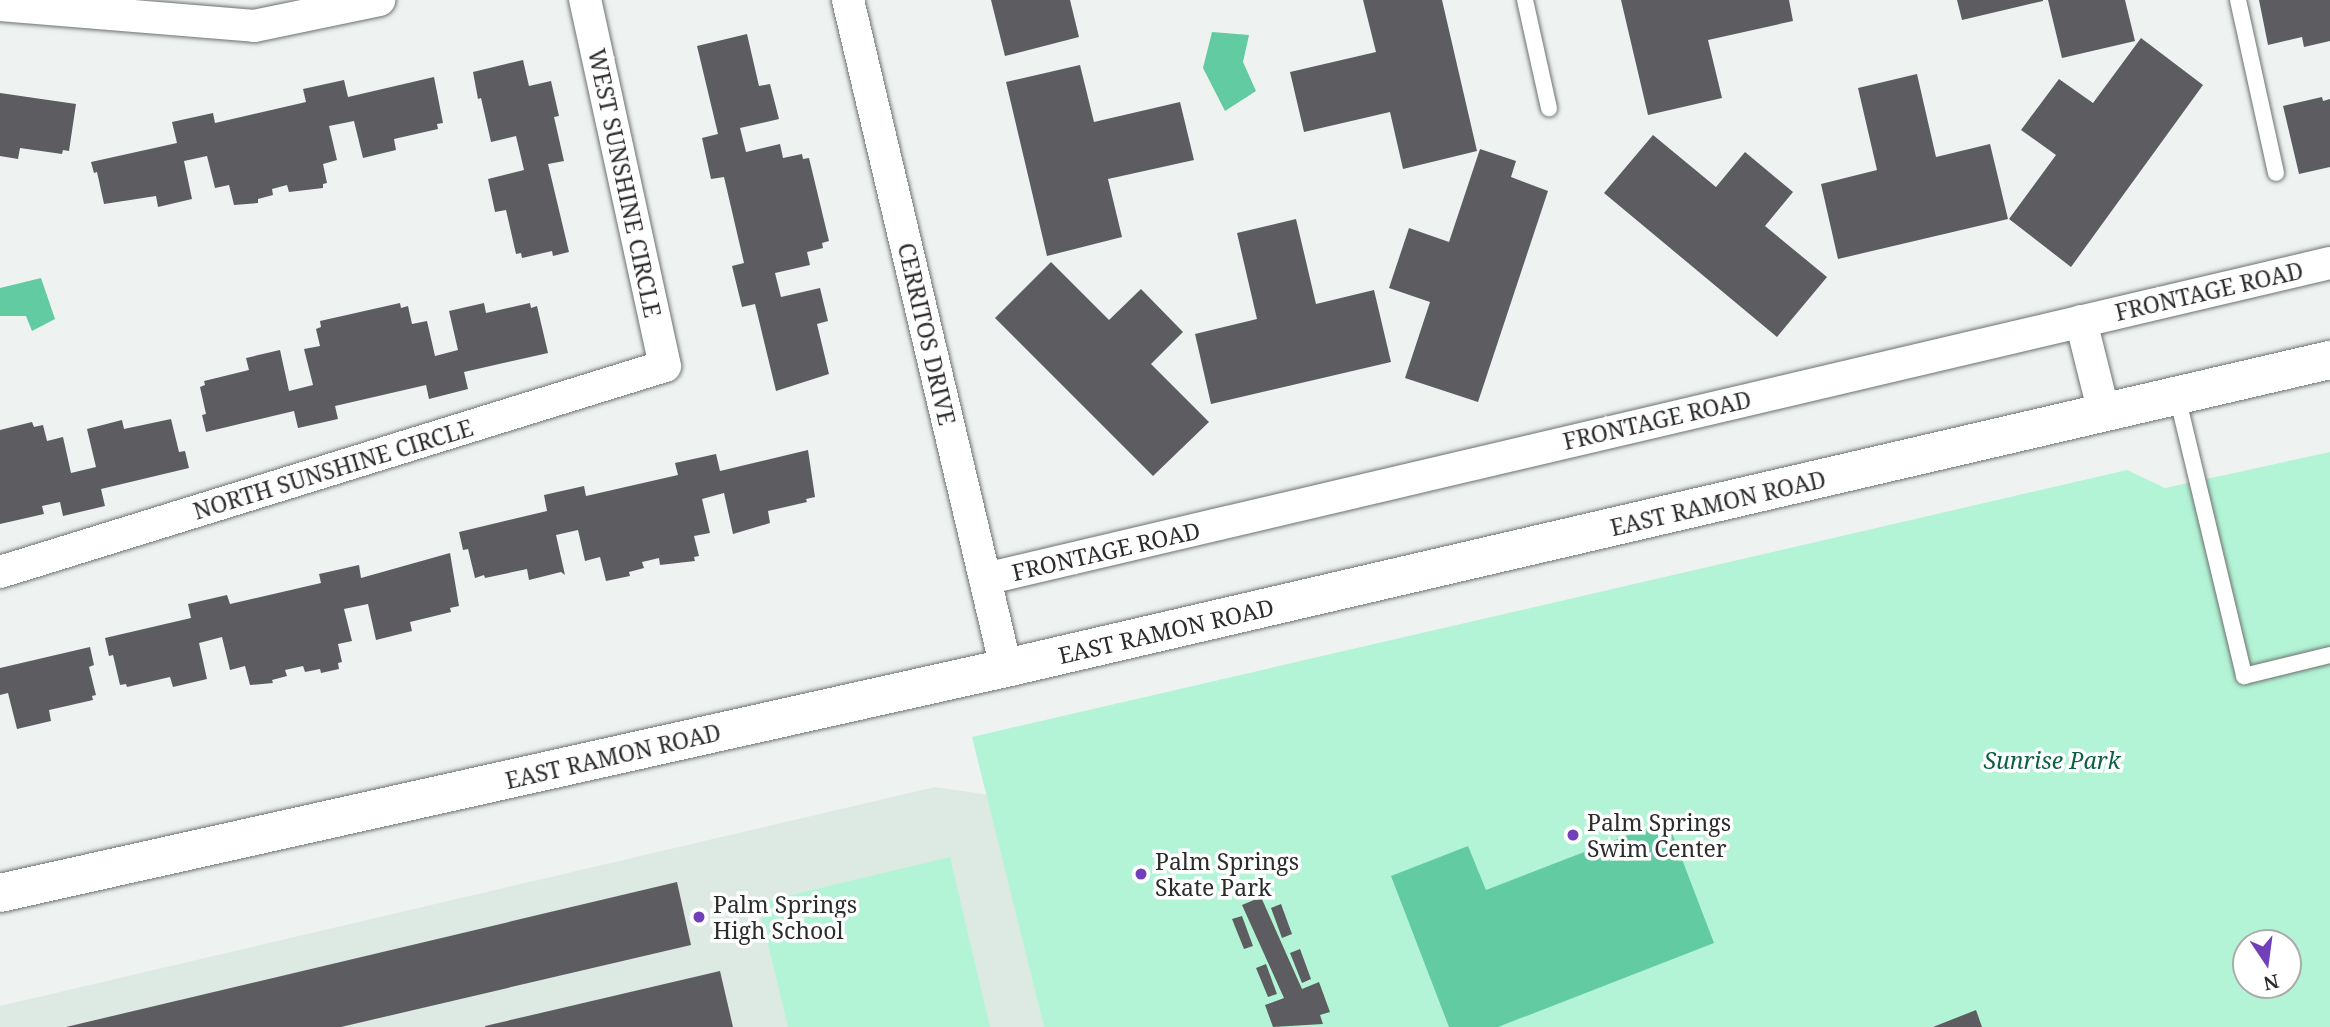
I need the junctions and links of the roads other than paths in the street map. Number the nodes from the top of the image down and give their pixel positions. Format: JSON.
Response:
{"nodes":[{"id":1,"x":379,"y":0,"type":"edge"},
{"id":2,"x":585,"y":0,"type":"edge"},
{"id":3,"x":848,"y":0,"type":"edge"},
{"id":4,"x":1525,"y":0,"type":"edge"},
{"id":5,"x":2238,"y":0,"type":"edge"},
{"id":6,"x":0,"y":5,"type":"edge"},
{"id":7,"x":1549,"y":108,"type":"dead end"},
{"id":8,"x":2276,"y":173,"type":"dead end"},
{"id":9,"x":2330,"y":263,"type":"edge"},
{"id":10,"x":2081,"y":321,"type":"junction"},
{"id":11,"x":2330,"y":360,"type":"edge"},
{"id":12,"x":665,"y":366,"type":"joint"},
{"id":13,"x":2178,"y":396,"type":"junction"},
{"id":14,"x":2104,"y":413,"type":"junction"},
{"id":15,"x":0,"y":572,"type":"edge"},
{"id":16,"x":985,"y":579,"type":"junction"},
{"id":17,"x":2330,"y":655,"type":"edge"},
{"id":18,"x":1006,"y":668,"type":"junction"},
{"id":19,"x":0,"y":893,"type":"edge"}],
"edges":[{"from":1,"to":6,"type":"street"},
{"from":2,"to":12,"type":"street","name":"WEST SUNSHINE CIRCLE"},
{"from":3,"to":16,"type":"street","name":"CERRITOS DRIVE"},
{"from":4,"to":7,"type":"lane"},
{"from":5,"to":8,"type":"lane"},
{"from":9,"to":10,"type":"street","name":"FRONTAGE ROAD"},
{"from":10,"to":14,"type":"street"},
{"from":10,"to":16,"type":"street","name":"FRONTAGE ROAD"},
{"from":11,"to":13,"type":"main road","name":"EAST RAMON ROAD"},
{"from":12,"to":15,"type":"street","name":"NORTH SUNSHINE CIRCLE"},
{"from":13,"to":14,"type":"main road","name":"EAST RAMON ROAD"},
{"from":13,"to":17,"type":"lane"},
{"from":14,"to":18,"type":"main road","name":"EAST RAMON ROAD"},
{"from":16,"to":18,"type":"street","name":"CERRITOS DRIVE"},
{"from":18,"to":19,"type":"main road","name":"EAST RAMON ROAD"}]}
